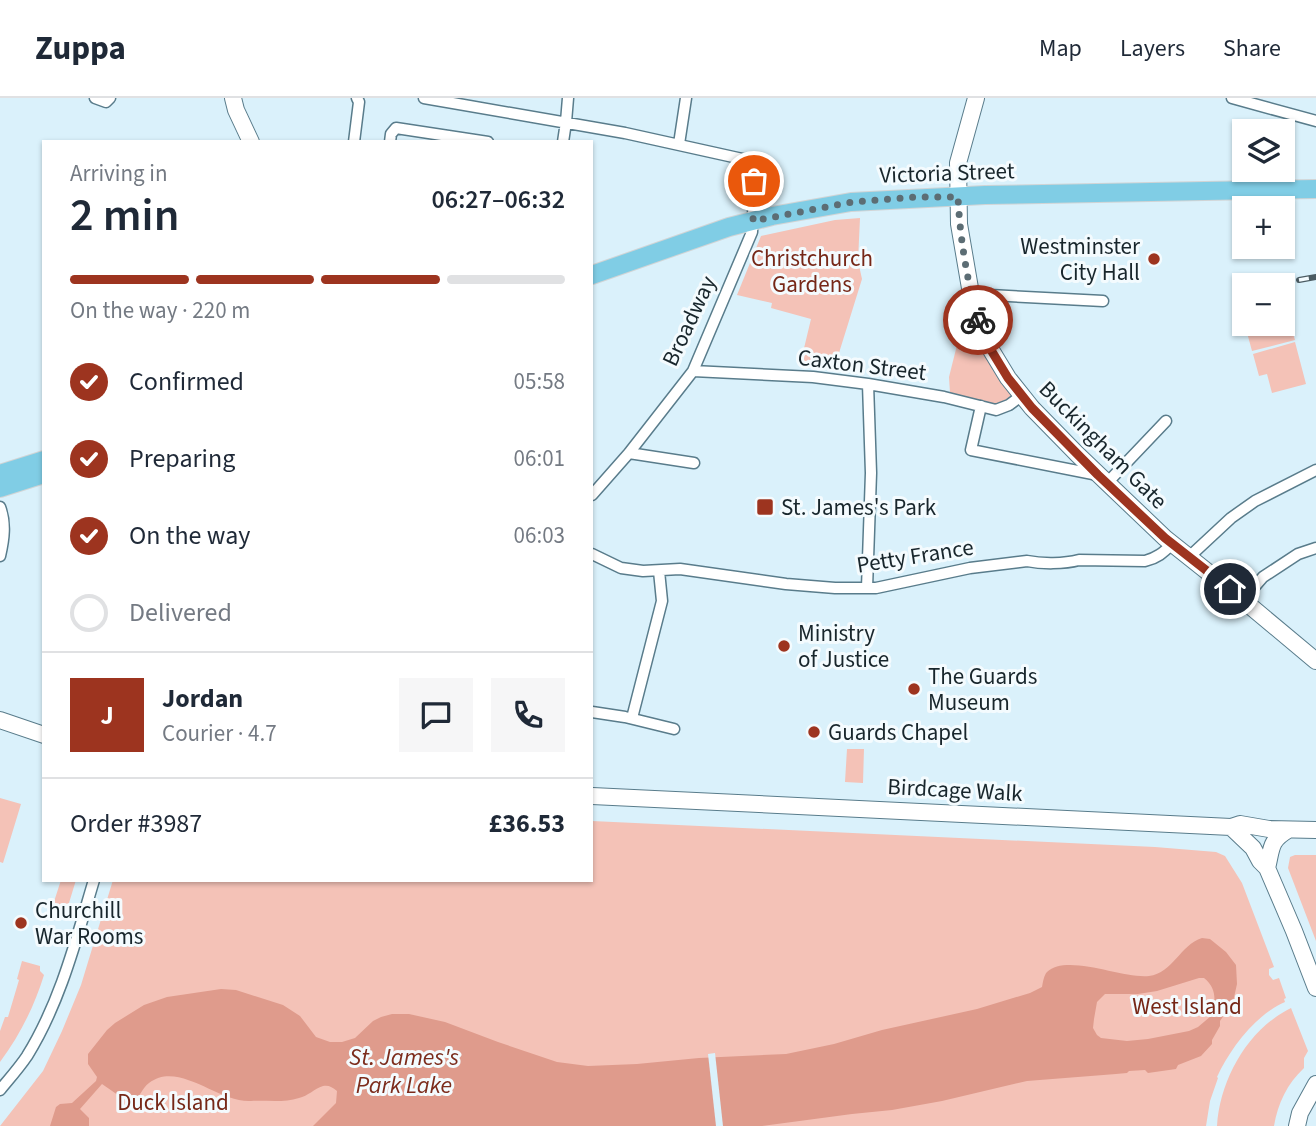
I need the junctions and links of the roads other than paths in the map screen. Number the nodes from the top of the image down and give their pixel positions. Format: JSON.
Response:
{"nodes":[{"id":1,"x":233,"y":98,"type":"edge"},
{"id":2,"x":357,"y":98,"type":"edge"},
{"id":3,"x":424,"y":98,"type":"edge"},
{"id":4,"x":568,"y":98,"type":"edge"},
{"id":5,"x":686,"y":98,"type":"edge"},
{"id":6,"x":976,"y":98,"type":"edge"},
{"id":7,"x":1232,"y":98,"type":"edge"},
{"id":8,"x":1316,"y":121,"type":"edge"},
{"id":9,"x":566,"y":122,"type":"junction"},
{"id":10,"x":439,"y":138,"type":"edge"},
{"id":11,"x":250,"y":140,"type":"edge"},
{"id":12,"x":354,"y":140,"type":"edge"},
{"id":13,"x":390,"y":140,"type":"edge"},
{"id":14,"x":463,"y":140,"type":"edge"},
{"id":15,"x":563,"y":140,"type":"edge"},
{"id":16,"x":680,"y":144,"type":"junction"},
{"id":17,"x":1316,"y":189,"type":"edge"},
{"id":18,"x":958,"y":197,"type":"junction"},
{"id":19,"x":753,"y":221,"type":"junction"},
{"id":20,"x":593,"y":275,"type":"edge"},
{"id":21,"x":971,"y":294,"type":"junction"},
{"id":22,"x":1103,"y":301,"type":"dead end"},
{"id":23,"x":693,"y":371,"type":"junction"},
{"id":24,"x":868,"y":384,"type":"junction"},
{"id":25,"x":1021,"y":396,"type":"junction"},
{"id":26,"x":981,"y":406,"type":"junction"},
{"id":27,"x":1166,"y":421,"type":"dead end"},
{"id":28,"x":629,"y":453,"type":"junction"},
{"id":29,"x":42,"y":461,"type":"edge"},
{"id":30,"x":694,"y":463,"type":"dead end"},
{"id":31,"x":1316,"y":470,"type":"edge"},
{"id":32,"x":0,"y":474,"type":"edge"},
{"id":33,"x":42,"y":475,"type":"edge"},
{"id":34,"x":1102,"y":479,"type":"junction"},
{"id":35,"x":0,"y":488,"type":"edge"},
{"id":36,"x":593,"y":494,"type":"edge"},
{"id":37,"x":0,"y":507,"type":"edge"},
{"id":38,"x":1172,"y":544,"type":"junction"},
{"id":39,"x":1316,"y":548,"type":"edge"},
{"id":40,"x":593,"y":554,"type":"edge"},
{"id":41,"x":0,"y":556,"type":"edge"},
{"id":42,"x":1188,"y":558,"type":"junction"},
{"id":43,"x":659,"y":571,"type":"junction"},
{"id":44,"x":867,"y":588,"type":"junction"},
{"id":45,"x":1243,"y":600,"type":"junction"},
{"id":46,"x":1316,"y":661,"type":"edge"},
{"id":47,"x":593,"y":712,"type":"edge"},
{"id":48,"x":632,"y":718,"type":"junction"},
{"id":49,"x":0,"y":720,"type":"edge"},
{"id":50,"x":674,"y":729,"type":"dead end"},
{"id":51,"x":42,"y":735,"type":"edge"},
{"id":52,"x":593,"y":796,"type":"edge"},
{"id":53,"x":1231,"y":827,"type":"junction"},
{"id":54,"x":1288,"y":830,"type":"junction"},
{"id":55,"x":1316,"y":831,"type":"edge"},
{"id":56,"x":1267,"y":868,"type":"junction"},
{"id":57,"x":93,"y":882,"type":"edge"},
{"id":58,"x":1316,"y":988,"type":"edge"},
{"id":59,"x":1316,"y":1084,"type":"edge"},
{"id":60,"x":0,"y":1090,"type":"edge"},
{"id":61,"x":1316,"y":1094,"type":"edge"},
{"id":62,"x":1298,"y":1120,"type":"edge"}],
"edges":[{"from":1,"to":11,"type":"street"},
{"from":2,"to":12,"type":"street"},
{"from":3,"to":9,"type":"street"},
{"from":4,"to":9,"type":"street"},
{"from":5,"to":16,"type":"street"},
{"from":6,"to":18,"type":"street","name":"Buckingham Gate"},
{"from":7,"to":8,"type":"street"},
{"from":9,"to":15,"type":"street"},
{"from":9,"to":16,"type":"street"},
{"from":10,"to":13,"type":"street"},
{"from":10,"to":14,"type":"street"},
{"from":16,"to":19,"type":"street","name":"Broadway"},
{"from":17,"to":18,"type":"main road","name":"Victoria Street"},
{"from":18,"to":19,"type":"main road","name":"Victoria Street"},
{"from":18,"to":21,"type":"street","name":"Buckingham Gate"},
{"from":19,"to":20,"type":"main road","name":"Victoria Street"},
{"from":19,"to":23,"type":"street","name":"Broadway"},
{"from":21,"to":22,"type":"street"},
{"from":21,"to":25,"type":"street","name":"Buckingham Gate"},
{"from":23,"to":24,"type":"street","name":"Caxton Street"},
{"from":23,"to":28,"type":"street","name":"Broadway"},
{"from":24,"to":26,"type":"street","name":"Caxton Street"},
{"from":24,"to":44,"type":"street"},
{"from":25,"to":26,"type":"street","name":"Caxton Street"},
{"from":25,"to":34,"type":"street","name":"Buckingham Gate"},
{"from":26,"to":34,"type":"street"},
{"from":27,"to":34,"type":"street"},
{"from":28,"to":30,"type":"street"},
{"from":28,"to":36,"type":"street","name":"Broadway"},
{"from":29,"to":32,"type":"main road"},
{"from":31,"to":42,"type":"street"},
{"from":33,"to":35,"type":"main road"},
{"from":34,"to":38,"type":"street","name":"Buckingham Gate"},
{"from":37,"to":41,"type":"street"},
{"from":38,"to":42,"type":"street","name":"Buckingham Gate"},
{"from":38,"to":44,"type":"street","name":"Petty France"},
{"from":39,"to":45,"type":"street"},
{"from":40,"to":43,"type":"street"},
{"from":42,"to":45,"type":"street","name":"Buckingham Gate"},
{"from":43,"to":44,"type":"street","name":"Petty France"},
{"from":43,"to":48,"type":"street"},
{"from":45,"to":46,"type":"street","name":"Buckingham Gate"},
{"from":47,"to":48,"type":"street"},
{"from":48,"to":50,"type":"street"},
{"from":49,"to":51,"type":"street"},
{"from":52,"to":53,"type":"street","name":"Birdcage Walk"},
{"from":53,"to":54,"type":"street","name":"Birdcage Walk"},
{"from":53,"to":56,"type":"street"},
{"from":54,"to":55,"type":"street","name":"Birdcage Walk"},
{"from":54,"to":56,"type":"street"},
{"from":56,"to":58,"type":"street"},
{"from":57,"to":60,"type":"street"},
{"from":59,"to":62,"type":"street"},
{"from":61,"to":62,"type":"street"}]}
